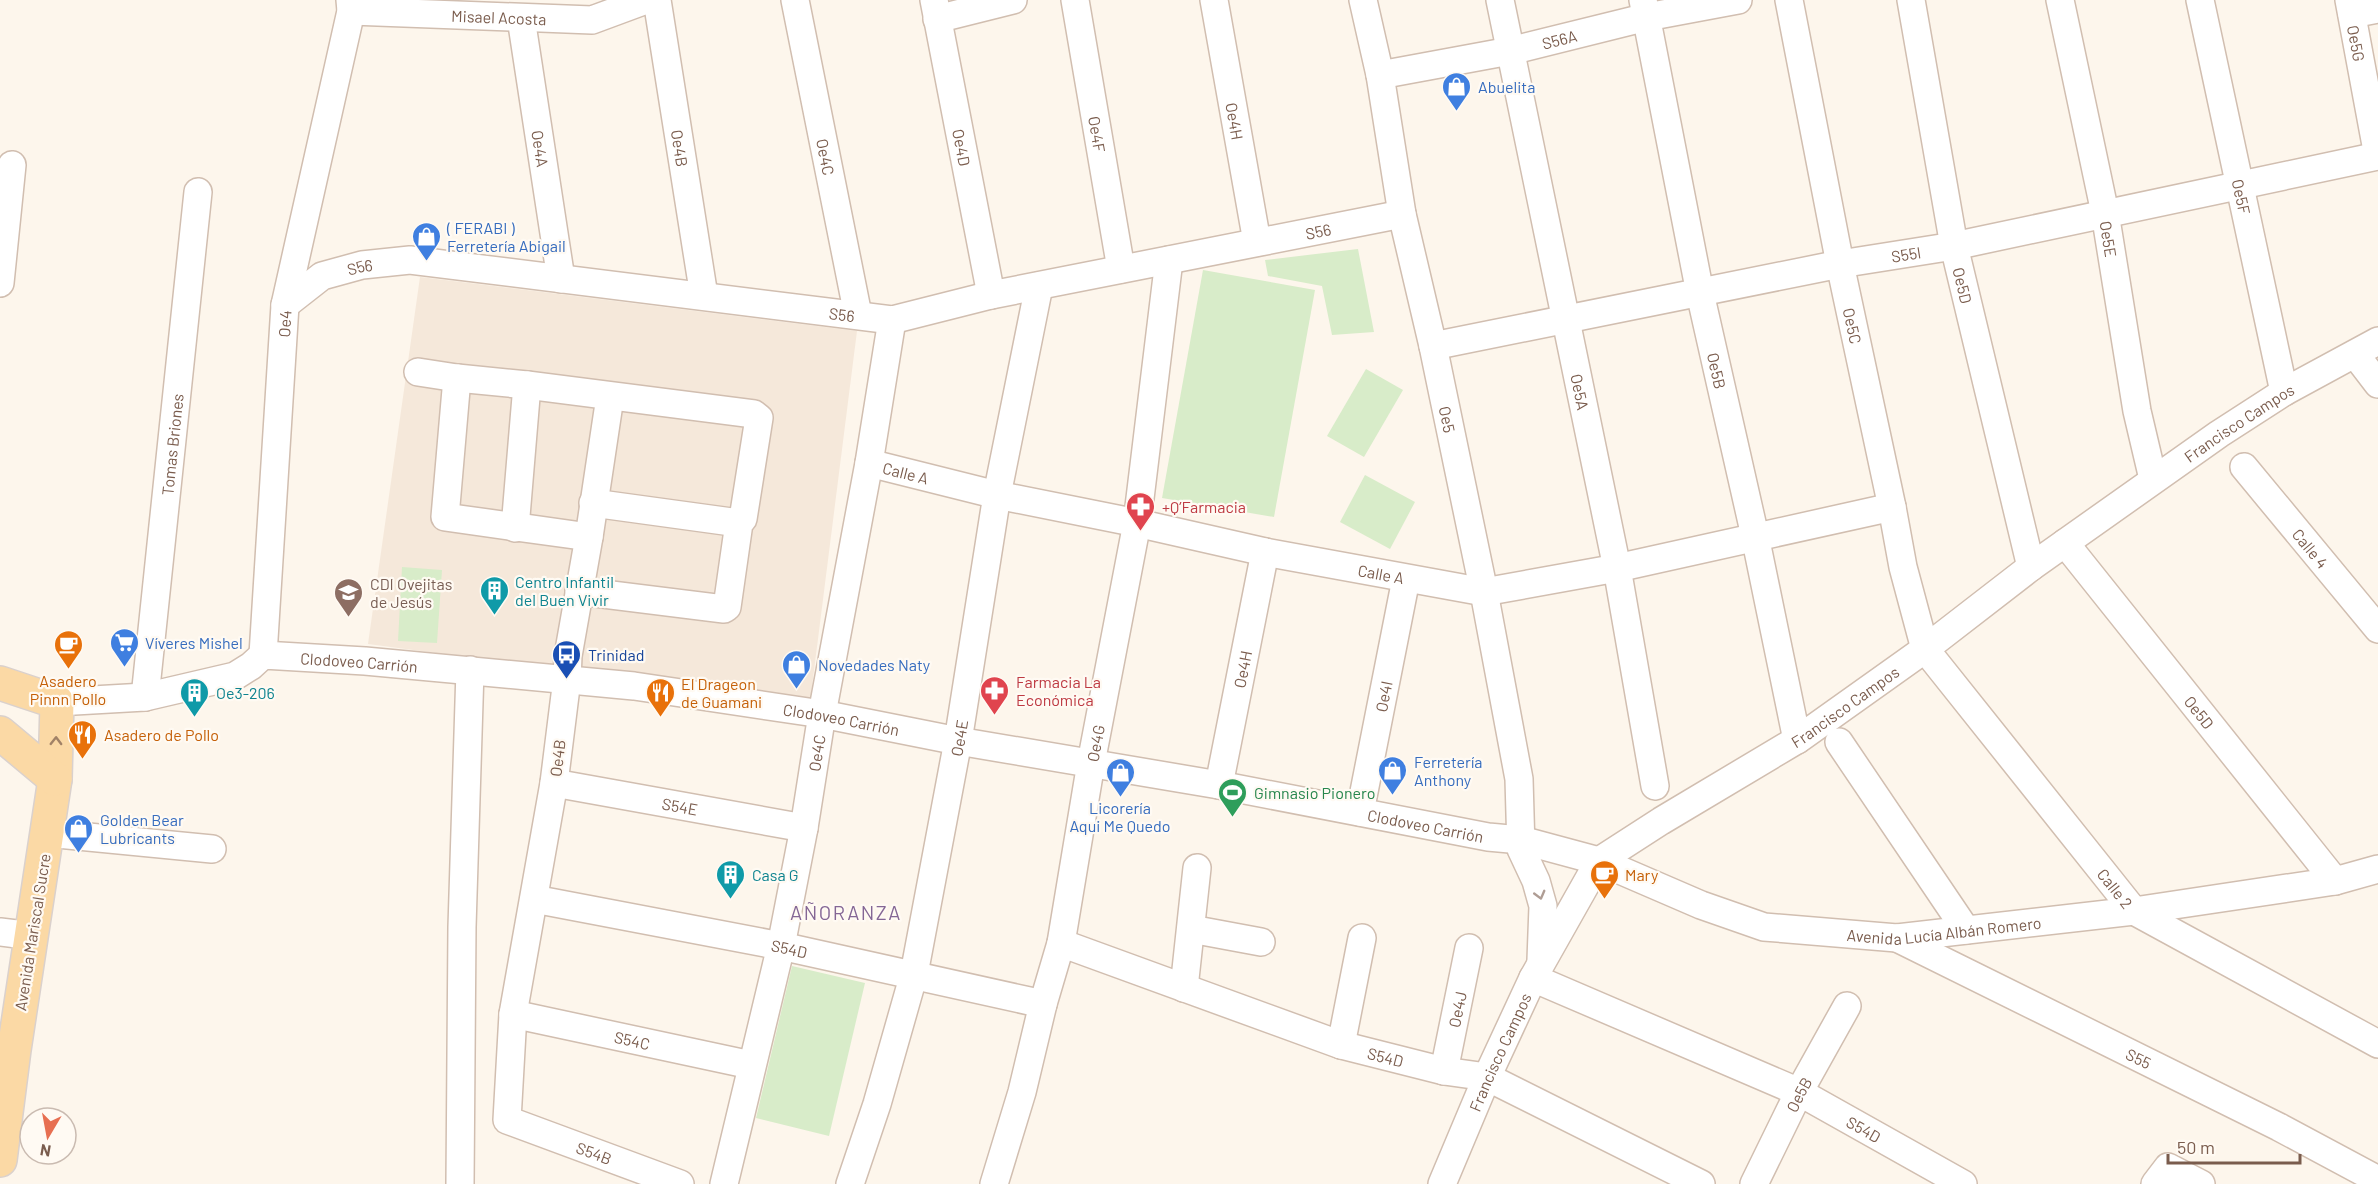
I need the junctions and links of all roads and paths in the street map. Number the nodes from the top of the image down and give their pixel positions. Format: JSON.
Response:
{"nodes":[{"id":1,"x":646,"y":0,"type":"edge"},
{"id":2,"x":657,"y":0,"type":"edge"},
{"id":3,"x":795,"y":0,"type":"edge"},
{"id":4,"x":1013,"y":0,"type":"edge"},
{"id":5,"x":1075,"y":0,"type":"edge"},
{"id":6,"x":1214,"y":0,"type":"edge"},
{"id":7,"x":1363,"y":0,"type":"edge"},
{"id":8,"x":1500,"y":0,"type":"edge"},
{"id":9,"x":1738,"y":0,"type":"edge"},
{"id":10,"x":1789,"y":0,"type":"edge"},
{"id":11,"x":1911,"y":0,"type":"edge"},
{"id":12,"x":2060,"y":0,"type":"edge"},
{"id":13,"x":2200,"y":0,"type":"edge"},
{"id":14,"x":350,"y":5,"type":"edge"},
{"id":15,"x":1645,"y":8,"type":"edge"},
{"id":16,"x":2360,"y":8,"type":"edge"},
{"id":17,"x":935,"y":10,"type":"edge"},
{"id":18,"x":521,"y":18,"type":"junction"},
{"id":19,"x":1510,"y":51,"type":"junction"},
{"id":20,"x":1380,"y":75,"type":"junction"},
{"id":21,"x":2378,"y":156,"type":"edge"},
{"id":22,"x":12,"y":165,"type":"dead end"},
{"id":23,"x":2241,"y":184,"type":"junction"},
{"id":24,"x":198,"y":192,"type":"dead end"},
{"id":25,"x":2105,"y":213,"type":"junction"},
{"id":26,"x":1402,"y":214,"type":"junction"},
{"id":27,"x":1257,"y":242,"type":"junction"},
{"id":28,"x":1954,"y":246,"type":"junction"},
{"id":29,"x":1169,"y":260,"type":"junction"},
{"id":30,"x":1840,"y":264,"type":"junction"},
{"id":31,"x":1121,"y":269,"type":"junction"},
{"id":32,"x":561,"y":279,"type":"junction"},
{"id":33,"x":0,"y":283,"type":"edge"},
{"id":34,"x":1040,"y":286,"type":"junction"},
{"id":35,"x":1700,"y":293,"type":"junction"},
{"id":36,"x":991,"y":295,"type":"junction"},
{"id":37,"x":704,"y":296,"type":"junction"},
{"id":38,"x":285,"y":305,"type":"junction"},
{"id":39,"x":858,"y":315,"type":"junction"},
{"id":40,"x":1566,"y":318,"type":"junction"},
{"id":41,"x":892,"y":320,"type":"junction"},
{"id":42,"x":2378,"y":341,"type":"edge"},
{"id":43,"x":1433,"y":346,"type":"junction"},
{"id":44,"x":2355,"y":354,"type":"junction"},
{"id":45,"x":418,"y":372,"type":"dead end"},
{"id":46,"x":458,"y":378,"type":"junction"},
{"id":47,"x":2378,"y":384,"type":"edge"},
{"id":48,"x":527,"y":385,"type":"junction"},
{"id":49,"x":2284,"y":392,"type":"junction"},
{"id":50,"x":610,"y":397,"type":"junction"},
{"id":51,"x":869,"y":463,"type":"junction"},
{"id":52,"x":2244,"y":467,"type":"dead end"},
{"id":53,"x":2153,"y":479,"type":"junction"},
{"id":54,"x":997,"y":495,"type":"junction"},
{"id":55,"x":593,"y":502,"type":"junction"},
{"id":56,"x":1892,"y":507,"type":"junction"},
{"id":57,"x":739,"y":523,"type":"junction"},
{"id":58,"x":1137,"y":523,"type":"junction"},
{"id":59,"x":515,"y":528,"type":"junction"},
{"id":60,"x":1755,"y":536,"type":"junction"},
{"id":61,"x":590,"y":537,"type":"junction"},
{"id":62,"x":2065,"y":543,"type":"junction"},
{"id":63,"x":1265,"y":552,"type":"junction"},
{"id":64,"x":2031,"y":567,"type":"junction"},
{"id":65,"x":1617,"y":568,"type":"junction"},
{"id":66,"x":1406,"y":579,"type":"junction"},
{"id":67,"x":579,"y":591,"type":"junction"},
{"id":68,"x":1484,"y":592,"type":"junction"},
{"id":69,"x":2378,"y":629,"type":"edge"},
{"id":70,"x":1925,"y":649,"type":"junction"},
{"id":71,"x":263,"y":655,"type":"junction"},
{"id":72,"x":470,"y":670,"type":"junction"},
{"id":73,"x":567,"y":679,"type":"junction"},
{"id":74,"x":0,"y":683,"type":"edge"},
{"id":75,"x":145,"y":697,"type":"junction"},
{"id":76,"x":57,"y":702,"type":"junction"},
{"id":77,"x":822,"y":714,"type":"junction"},
{"id":78,"x":0,"y":733,"type":"edge"},
{"id":79,"x":1797,"y":740,"type":"junction"},
{"id":80,"x":958,"y":741,"type":"junction"},
{"id":81,"x":1839,"y":742,"type":"dead end"},
{"id":82,"x":1091,"y":763,"type":"junction"},
{"id":83,"x":55,"y":779,"type":"junction"},
{"id":84,"x":554,"y":783,"type":"junction"},
{"id":85,"x":1219,"y":785,"type":"junction"},
{"id":86,"x":1655,"y":786,"type":"dead end"},
{"id":87,"x":1360,"y":812,"type":"junction"},
{"id":88,"x":804,"y":828,"type":"junction"},
{"id":89,"x":47,"y":833,"type":"junction"},
{"id":90,"x":1521,"y":840,"type":"junction"},
{"id":91,"x":212,"y":849,"type":"dead end"},
{"id":92,"x":1599,"y":861,"type":"junction"},
{"id":93,"x":1197,"y":868,"type":"dead end"},
{"id":94,"x":2375,"y":873,"type":"edge"},
{"id":95,"x":2335,"y":881,"type":"junction"},
{"id":96,"x":534,"y":899,"type":"junction"},
{"id":97,"x":2134,"y":911,"type":"junction"},
{"id":98,"x":1191,"y":929,"type":"junction"},
{"id":99,"x":1966,"y":930,"type":"junction"},
{"id":100,"x":0,"y":932,"type":"edge"},
{"id":101,"x":33,"y":936,"type":"junction"},
{"id":102,"x":1362,"y":938,"type":"dead end"},
{"id":103,"x":1898,"y":938,"type":"junction"},
{"id":104,"x":1261,"y":942,"type":"dead end"},
{"id":105,"x":1061,"y":943,"type":"junction"},
{"id":106,"x":781,"y":946,"type":"junction"},
{"id":107,"x":1468,"y":948,"type":"dead end"},
{"id":108,"x":1537,"y":971,"type":"junction"},
{"id":109,"x":914,"y":974,"type":"junction"},
{"id":110,"x":1184,"y":988,"type":"junction"},
{"id":111,"x":1042,"y":1004,"type":"junction"},
{"id":112,"x":1847,"y":1006,"type":"dead end"},
{"id":113,"x":513,"y":1014,"type":"junction"},
{"id":114,"x":2378,"y":1044,"type":"edge"},
{"id":115,"x":1341,"y":1045,"type":"junction"},
{"id":116,"x":751,"y":1065,"type":"junction"},
{"id":117,"x":1444,"y":1071,"type":"junction"},
{"id":118,"x":1487,"y":1077,"type":"junction"},
{"id":119,"x":1799,"y":1092,"type":"junction"},
{"id":120,"x":507,"y":1120,"type":"joint"},
{"id":121,"x":0,"y":1160,"type":"edge"},
{"id":122,"x":2161,"y":1175,"type":"edge"},
{"id":123,"x":2378,"y":1180,"type":"edge"},
{"id":124,"x":460,"y":1184,"type":"edge"},
{"id":125,"x":680,"y":1184,"type":"edge"},
{"id":126,"x":724,"y":1184,"type":"edge"},
{"id":127,"x":850,"y":1184,"type":"edge"},
{"id":128,"x":994,"y":1184,"type":"edge"},
{"id":129,"x":1443,"y":1184,"type":"edge"},
{"id":130,"x":1701,"y":1184,"type":"edge"},
{"id":131,"x":1754,"y":1184,"type":"edge"},
{"id":132,"x":1963,"y":1184,"type":"edge"},
{"id":133,"x":2201,"y":1184,"type":"edge"}],
"edges":[{"from":1,"to":18,"type":"street","name":"Misael Acosta"},
{"from":2,"to":37,"type":"street","name":"Oe4B"},
{"from":3,"to":39,"type":"street","name":"Oe4C"},
{"from":4,"to":17,"type":"street"},
{"from":5,"to":31,"type":"street","name":"Oe4F"},
{"from":6,"to":27,"type":"street","name":"Oe4H"},
{"from":7,"to":20,"type":"street","name":"Oe5"},
{"from":8,"to":19,"type":"street","name":"Oe5A"},
{"from":9,"to":15,"type":"street","name":"S56A"},
{"from":10,"to":30,"type":"street","name":"Oe5C"},
{"from":11,"to":28,"type":"street","name":"Oe5D"},
{"from":12,"to":25,"type":"street","name":"Oe5E"},
{"from":13,"to":23,"type":"street","name":"Oe5F"},
{"from":14,"to":18,"type":"street","name":"Misael Acosta"},
{"from":14,"to":38,"type":"street","name":"Oe4"},
{"from":15,"to":19,"type":"street","name":"S56A"},
{"from":15,"to":35,"type":"street","name":"Oe5B"},
{"from":16,"to":21,"type":"street","name":"Oe5G"},
{"from":17,"to":36,"type":"street","name":"Oe4D"},
{"from":18,"to":32,"type":"street","name":"Oe4A"},
{"from":19,"to":20,"type":"street","name":"S56A"},
{"from":19,"to":40,"type":"street","name":"Oe5A"},
{"from":20,"to":26,"type":"street","name":"Oe5"},
{"from":21,"to":23,"type":"street","name":"S55I"},
{"from":22,"to":33,"type":"street"},
{"from":23,"to":25,"type":"street","name":"S55I"},
{"from":23,"to":49,"type":"street","name":"Oe5F"},
{"from":24,"to":75,"type":"street","name":"Tomas Briones"},
{"from":25,"to":28,"type":"street","name":"S55I"},
{"from":25,"to":53,"type":"street","name":"Oe5E"},
{"from":26,"to":27,"type":"street","name":"S56"},
{"from":26,"to":43,"type":"street","name":"Oe5"},
{"from":27,"to":29,"type":"street","name":"S56"},
{"from":28,"to":30,"type":"street","name":"S55I"},
{"from":28,"to":64,"type":"street","name":"Oe5D"},
{"from":29,"to":31,"type":"street","name":"S56"},
{"from":29,"to":58,"type":"street","name":"Oe4G"},
{"from":30,"to":35,"type":"street","name":"S55I"},
{"from":30,"to":56,"type":"street","name":"Oe5C"},
{"from":31,"to":34,"type":"street","name":"S56"},
{"from":32,"to":37,"type":"street","name":"S56"},
{"from":32,"to":38,"type":"street","name":"S56"},
{"from":34,"to":36,"type":"street","name":"S56"},
{"from":34,"to":54,"type":"street","name":"Oe4E"},
{"from":35,"to":40,"type":"street","name":"S55I"},
{"from":35,"to":60,"type":"street","name":"Oe5B"},
{"from":36,"to":41,"type":"street","name":"S56"},
{"from":37,"to":39,"type":"street","name":"S56"},
{"from":38,"to":71,"type":"street","name":"Oe4"},
{"from":39,"to":41,"type":"street","name":"S56"},
{"from":40,"to":43,"type":"street","name":"S55I"},
{"from":40,"to":65,"type":"street","name":"Oe5A"},
{"from":41,"to":51,"type":"street","name":"Oe4C"},
{"from":42,"to":44,"type":"street","name":"Francisco Campos"},
{"from":43,"to":68,"type":"street","name":"Oe5"},
{"from":44,"to":47,"type":"street"},
{"from":44,"to":49,"type":"street","name":"Francisco Campos"},
{"from":45,"to":46,"type":"street"},
{"from":46,"to":48,"type":"street"},
{"from":46,"to":59,"type":"street"},
{"from":48,"to":50,"type":"street"},
{"from":48,"to":59,"type":"street"},
{"from":49,"to":53,"type":"street","name":"Francisco Campos"},
{"from":50,"to":55,"type":"street","name":"Oe4B"},
{"from":50,"to":57,"type":"street"},
{"from":51,"to":54,"type":"street","name":"Calle A"},
{"from":51,"to":77,"type":"street","name":"Oe4C"},
{"from":52,"to":69,"type":"street","name":"Calle 4"},
{"from":53,"to":62,"type":"street","name":"Francisco Campos"},
{"from":54,"to":58,"type":"street","name":"Calle A"},
{"from":54,"to":80,"type":"street","name":"Oe4E"},
{"from":55,"to":57,"type":"street"},
{"from":55,"to":61,"type":"street","name":"Oe4B"},
{"from":56,"to":60,"type":"street","name":"Calle A"},
{"from":56,"to":70,"type":"street","name":"Oe5C"},
{"from":57,"to":67,"type":"street"},
{"from":58,"to":63,"type":"street","name":"Calle A"},
{"from":58,"to":82,"type":"street","name":"Oe4G"},
{"from":59,"to":61,"type":"street"},
{"from":60,"to":65,"type":"street","name":"Calle A"},
{"from":60,"to":79,"type":"street","name":"Oe5B"},
{"from":61,"to":67,"type":"street","name":"Oe4B"},
{"from":62,"to":64,"type":"street","name":"Francisco Campos"},
{"from":62,"to":95,"type":"street","name":"Oe5D"},
{"from":63,"to":66,"type":"street","name":"Calle A"},
{"from":63,"to":85,"type":"street","name":"Oe4H"},
{"from":64,"to":70,"type":"street","name":"Francisco Campos"},
{"from":65,"to":68,"type":"street","name":"Calle A"},
{"from":65,"to":86,"type":"street","name":"Oe5A"},
{"from":66,"to":68,"type":"street","name":"Calle A"},
{"from":66,"to":87,"type":"street","name":"Oe4I"},
{"from":67,"to":73,"type":"street","name":"Oe4B"},
{"from":68,"to":90,"type":"street","name":"Oe5"},
{"from":70,"to":79,"type":"street","name":"Francisco Campos"},
{"from":70,"to":97,"type":"street","name":"Calle 2"},
{"from":71,"to":72,"type":"street","name":"Clodoveo Carrión"},
{"from":71,"to":75,"type":"street"},
{"from":72,"to":73,"type":"street","name":"Clodoveo Carrión"},
{"from":72,"to":124,"type":"street"},
{"from":73,"to":77,"type":"street","name":"Clodoveo Carrión"},
{"from":73,"to":84,"type":"street","name":"Oe4B"},
{"from":74,"to":76,"type":"main road"},
{"from":75,"to":76,"type":"street"},
{"from":83,"to":76,"type":"main road","name":"Avenida Mariscal Sucre","one_way":true},
{"from":77,"to":80,"type":"street","name":"Clodoveo Carrión"},
{"from":77,"to":88,"type":"street","name":"Oe4C"},
{"from":78,"to":83,"type":"main road"},
{"from":79,"to":92,"type":"street","name":"Francisco Campos"},
{"from":80,"to":82,"type":"street","name":"Clodoveo Carrión"},
{"from":80,"to":109,"type":"street","name":"Oe4E"},
{"from":81,"to":99,"type":"street"},
{"from":82,"to":85,"type":"street","name":"Clodoveo Carrión"},
{"from":82,"to":105,"type":"street","name":"Oe4G"},
{"from":83,"to":89,"type":"main road","name":"Avenida Mariscal Sucre"},
{"from":84,"to":88,"type":"street","name":"S54E"},
{"from":84,"to":96,"type":"street","name":"Oe4B"},
{"from":85,"to":87,"type":"street","name":"Clodoveo Carrión"},
{"from":87,"to":90,"type":"street","name":"Clodoveo Carrión"},
{"from":88,"to":106,"type":"street","name":"Oe4C"},
{"from":89,"to":91,"type":"street"},
{"from":89,"to":101,"type":"main road","name":"Avenida Mariscal Sucre"},
{"from":90,"to":92,"type":"street","name":"Avenida Lucía Albán Romero"},
{"from":90,"to":108,"type":"street","name":"Oe5","one_way":true},
{"from":92,"to":103,"type":"street","name":"Avenida Lucía Albán Romero"},
{"from":92,"to":108,"type":"street","name":"Francisco Campos"},
{"from":93,"to":98,"type":"street"},
{"from":94,"to":95,"type":"street","name":"Avenida Lucía Albán Romero"},
{"from":95,"to":97,"type":"street","name":"Avenida Lucía Albán Romero"},
{"from":96,"to":106,"type":"street","name":"S54D"},
{"from":96,"to":113,"type":"street","name":"Oe4B"},
{"from":97,"to":99,"type":"street","name":"Avenida Lucía Albán Romero"},
{"from":97,"to":114,"type":"street","name":"Calle 2"},
{"from":98,"to":104,"type":"street"},
{"from":98,"to":110,"type":"street"},
{"from":99,"to":103,"type":"street","name":"Avenida Lucía Albán Romero"},
{"from":100,"to":101,"type":"street"},
{"from":101,"to":121,"type":"main road","name":"Avenida Mariscal Sucre"},
{"from":102,"to":115,"type":"street"},
{"from":103,"to":123,"type":"street","name":"S55"},
{"from":105,"to":110,"type":"street","name":"S54D"},
{"from":105,"to":111,"type":"street","name":"Oe4G"},
{"from":106,"to":109,"type":"street","name":"S54D"},
{"from":106,"to":116,"type":"street","name":"Oe4C"},
{"from":107,"to":117,"type":"street","name":"Oe4J"},
{"from":108,"to":118,"type":"street","name":"Francisco Campos"},
{"from":108,"to":119,"type":"street","name":"S54D"},
{"from":109,"to":111,"type":"street","name":"S54D"},
{"from":109,"to":127,"type":"street","name":"Oe4E"},
{"from":110,"to":115,"type":"street","name":"S54D"},
{"from":111,"to":128,"type":"street","name":"Oe4G"},
{"from":112,"to":119,"type":"street","name":"Oe5B"},
{"from":113,"to":116,"type":"street","name":"S54C"},
{"from":113,"to":120,"type":"street","name":"Oe4B"},
{"from":115,"to":117,"type":"street","name":"S54D"},
{"from":116,"to":126,"type":"street","name":"Oe4C"},
{"from":117,"to":118,"type":"street","name":"S54D"},
{"from":118,"to":129,"type":"street","name":"Francisco Campos"},
{"from":118,"to":130,"type":"street","name":"S54D"},
{"from":119,"to":131,"type":"street","name":"Oe5B"},
{"from":119,"to":132,"type":"street","name":"S54D"},
{"from":120,"to":125,"type":"street","name":"S54B"},
{"from":122,"to":133,"type":"street"}]}
